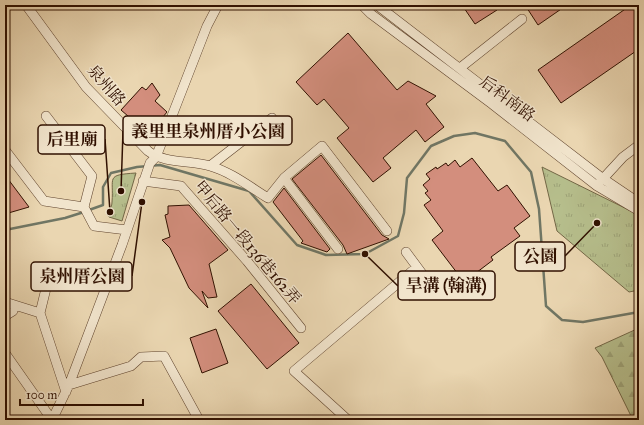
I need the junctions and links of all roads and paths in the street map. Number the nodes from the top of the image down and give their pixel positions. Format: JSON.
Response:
{"nodes":[{"id":1,"x":26,"y":5,"type":"edge"},
{"id":2,"x":218,"y":5,"type":"edge"},
{"id":3,"x":362,"y":5,"type":"edge"},
{"id":4,"x":379,"y":6,"type":"edge"},
{"id":5,"x":372,"y":14,"type":"junction"},
{"id":6,"x":522,"y":19,"type":"dead end"},
{"id":7,"x":460,"y":68,"type":"junction"},
{"id":8,"x":46,"y":116,"type":"dead end"},
{"id":9,"x":272,"y":118,"type":"dead end"},
{"id":10,"x":639,"y":145,"type":"edge"},
{"id":11,"x":5,"y":150,"type":"edge"},
{"id":12,"x":151,"y":164,"type":"junction"},
{"id":13,"x":210,"y":166,"type":"junction"},
{"id":14,"x":284,"y":178,"type":"junction"},
{"id":15,"x":602,"y":178,"type":"junction"},
{"id":16,"x":143,"y":180,"type":"junction"},
{"id":17,"x":597,"y":186,"type":"junction"},
{"id":18,"x":639,"y":203,"type":"edge"},
{"id":19,"x":84,"y":207,"type":"junction"},
{"id":20,"x":639,"y":211,"type":"edge"},
{"id":21,"x":127,"y":230,"type":"junction"},
{"id":22,"x":387,"y":231,"type":"dead end"},
{"id":23,"x":338,"y":249,"type":"dead end"},
{"id":24,"x":406,"y":252,"type":"dead end"},
{"id":25,"x":417,"y":267,"type":"junction"},
{"id":26,"x":52,"y":268,"type":"dead end"},
{"id":27,"x":429,"y":283,"type":"dead end"},
{"id":28,"x":5,"y":302,"type":"edge"},
{"id":29,"x":40,"y":313,"type":"junction"},
{"id":30,"x":301,"y":328,"type":"dead end"},
{"id":31,"x":5,"y":353,"type":"edge"},
{"id":32,"x":68,"y":388,"type":"junction"},
{"id":33,"x":52,"y":420,"type":"edge"},
{"id":34,"x":199,"y":420,"type":"edge"},
{"id":35,"x":348,"y":420,"type":"edge"}],
"edges":[{"from":1,"to":12,"type":"street","name":"泉州路"},
{"from":2,"to":12,"type":"street"},
{"from":3,"to":5,"type":"street","name":"后科南路"},
{"from":4,"to":5,"type":"street"},
{"from":4,"to":7,"type":"street","name":"后科南路"},
{"from":5,"to":17,"type":"street","name":"后科南路"},
{"from":6,"to":7,"type":"street"},
{"from":7,"to":15,"type":"street","name":"后科南路"},
{"from":8,"to":19,"type":"street"},
{"from":9,"to":13,"type":"street"},
{"from":10,"to":15,"type":"street"},
{"from":11,"to":19,"type":"street"},
{"from":12,"to":13,"type":"street"},
{"from":12,"to":16,"type":"street"},
{"from":13,"to":14,"type":"street"},
{"from":14,"to":22,"type":"street"},
{"from":14,"to":23,"type":"street"},
{"from":15,"to":17,"type":"street"},
{"from":15,"to":18,"type":"street","name":"后科南路"},
{"from":16,"to":21,"type":"street"},
{"from":16,"to":30,"type":"street","name":"甲后路一段136巷162弄"},
{"from":17,"to":20,"type":"street","name":"后科南路"},
{"from":19,"to":21,"type":"street"},
{"from":21,"to":32,"type":"street"},
{"from":24,"to":25,"type":"street"},
{"from":25,"to":27,"type":"street"},
{"from":25,"to":35,"type":"street"},
{"from":26,"to":29,"type":"street"},
{"from":28,"to":29,"type":"street"},
{"from":29,"to":32,"type":"street"},
{"from":31,"to":33,"type":"street"},
{"from":32,"to":33,"type":"street"},
{"from":32,"to":34,"type":"street"}]}
